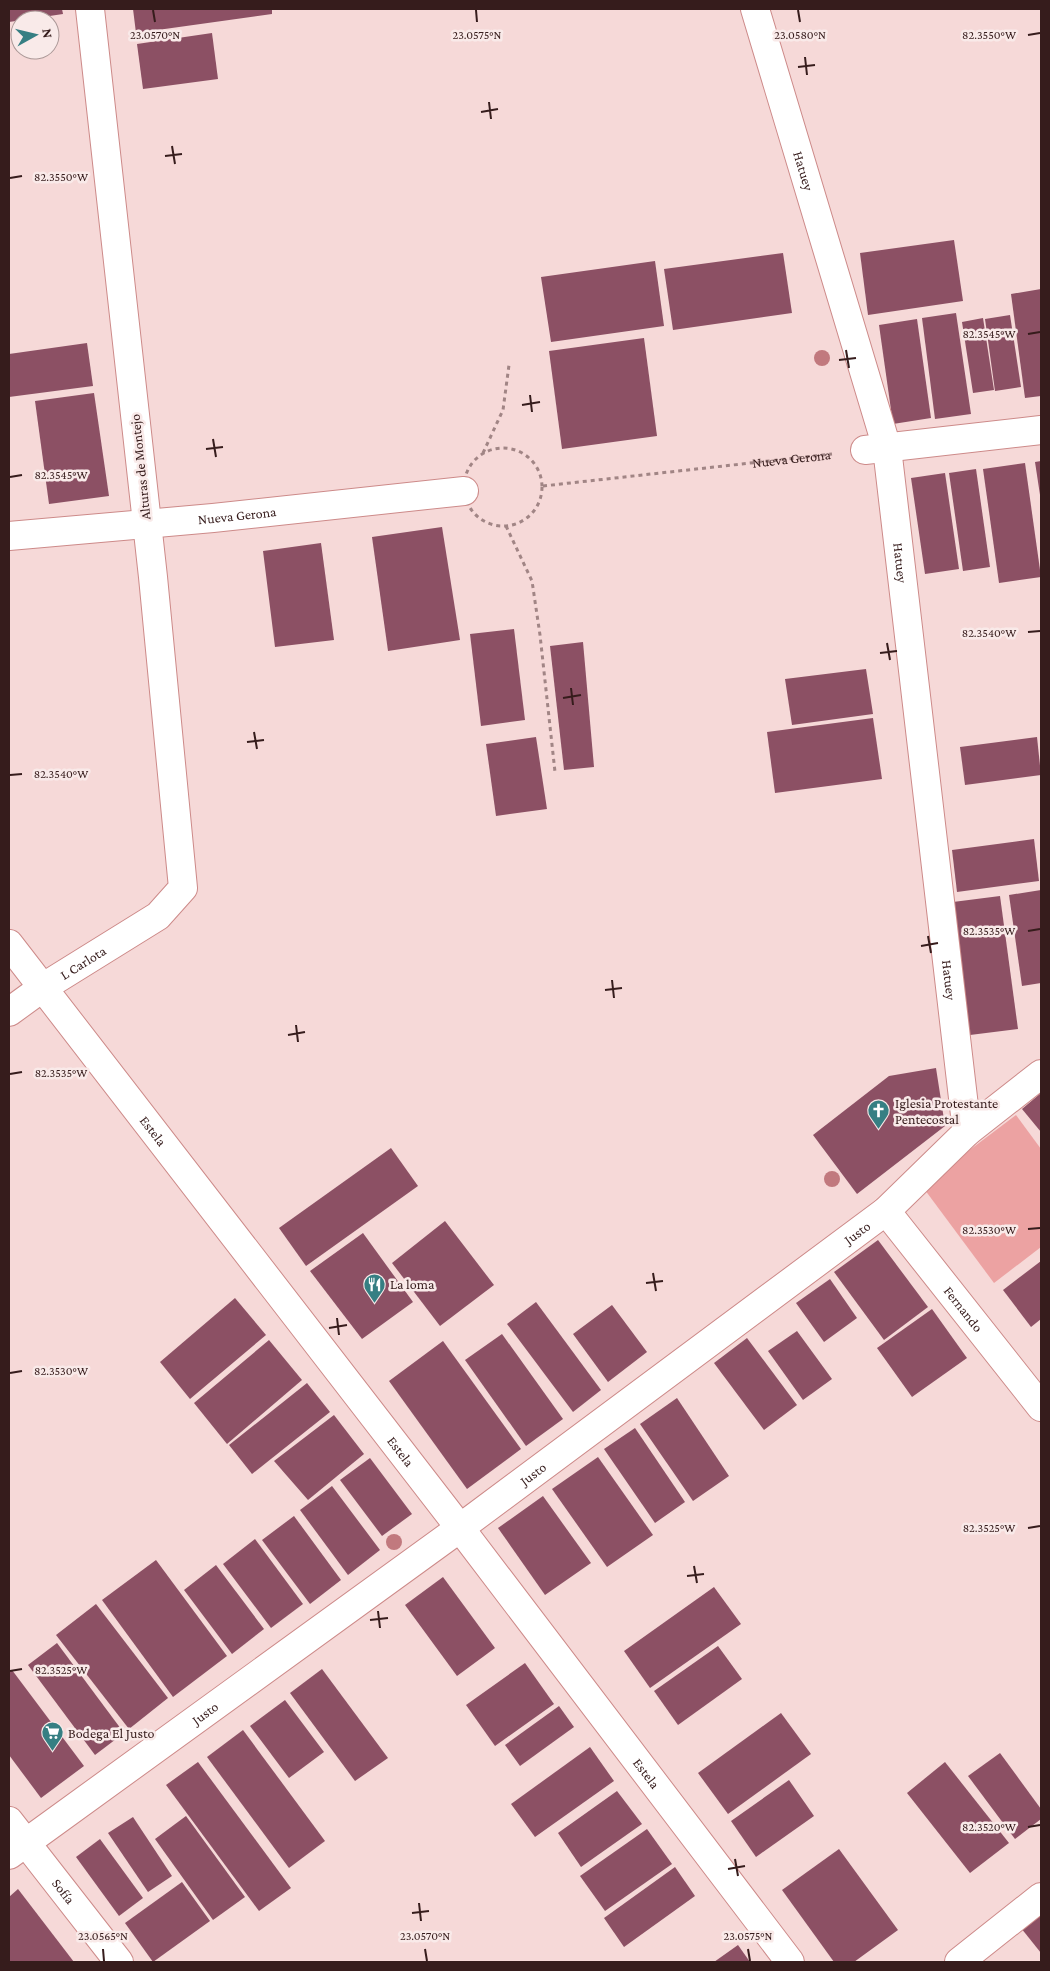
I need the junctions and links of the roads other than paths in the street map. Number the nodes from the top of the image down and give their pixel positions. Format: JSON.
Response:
{"nodes":[{"id":1,"x":90,"y":9,"type":"edge"},
{"id":2,"x":755,"y":9,"type":"edge"},
{"id":3,"x":1041,"y":430,"type":"edge"},
{"id":4,"x":876,"y":449,"type":"junction"},
{"id":5,"x":464,"y":491,"type":"road end"},
{"id":6,"x":146,"y":524,"type":"junction"},
{"id":7,"x":9,"y":536,"type":"edge"},
{"id":8,"x":158,"y":916,"type":"joint"},
{"id":9,"x":9,"y":944,"type":"edge"},
{"id":10,"x":42,"y":988,"type":"junction"},
{"id":11,"x":9,"y":1012,"type":"edge"},
{"id":12,"x":1041,"y":1074,"type":"edge"},
{"id":13,"x":967,"y":1132,"type":"junction"},
{"id":14,"x":886,"y":1211,"type":"junction"},
{"id":15,"x":1041,"y":1407,"type":"edge"},
{"id":16,"x":460,"y":1528,"type":"junction"},
{"id":17,"x":9,"y":1821,"type":"edge"},
{"id":18,"x":17,"y":1849,"type":"edge"},
{"id":19,"x":1041,"y":1897,"type":"edge"},
{"id":20,"x":118,"y":1962,"type":"edge"},
{"id":21,"x":790,"y":1962,"type":"edge"},
{"id":22,"x":959,"y":1962,"type":"edge"}],
"edges":[{"from":1,"to":6,"type":"street","name":"Alturas de Montejo"},
{"from":2,"to":4,"type":"street","name":"Hatuey"},
{"from":3,"to":4,"type":"street"},
{"from":4,"to":13,"type":"street","name":"Hatuey"},
{"from":5,"to":6,"type":"street","name":"Nueva Gerona"},
{"from":6,"to":7,"type":"street","name":"Nueva Gerona"},
{"from":6,"to":8,"type":"street","name":"Alturas de Montejo"},
{"from":8,"to":10,"type":"street","name":"L Carlota"},
{"from":9,"to":10,"type":"street","name":"Estela"},
{"from":10,"to":11,"type":"street","name":"L Carlota"},
{"from":10,"to":16,"type":"street","name":"Estela"},
{"from":12,"to":13,"type":"street","name":"Justo"},
{"from":13,"to":14,"type":"street","name":"Justo"},
{"from":14,"to":15,"type":"street","name":"Fernando"},
{"from":14,"to":16,"type":"street","name":"Justo"},
{"from":16,"to":18,"type":"street","name":"Justo"},
{"from":16,"to":21,"type":"street","name":"Estela"},
{"from":17,"to":18,"type":"street","name":"Sofía"},
{"from":18,"to":20,"type":"street","name":"Sofía"},
{"from":19,"to":22,"type":"street"}]}
